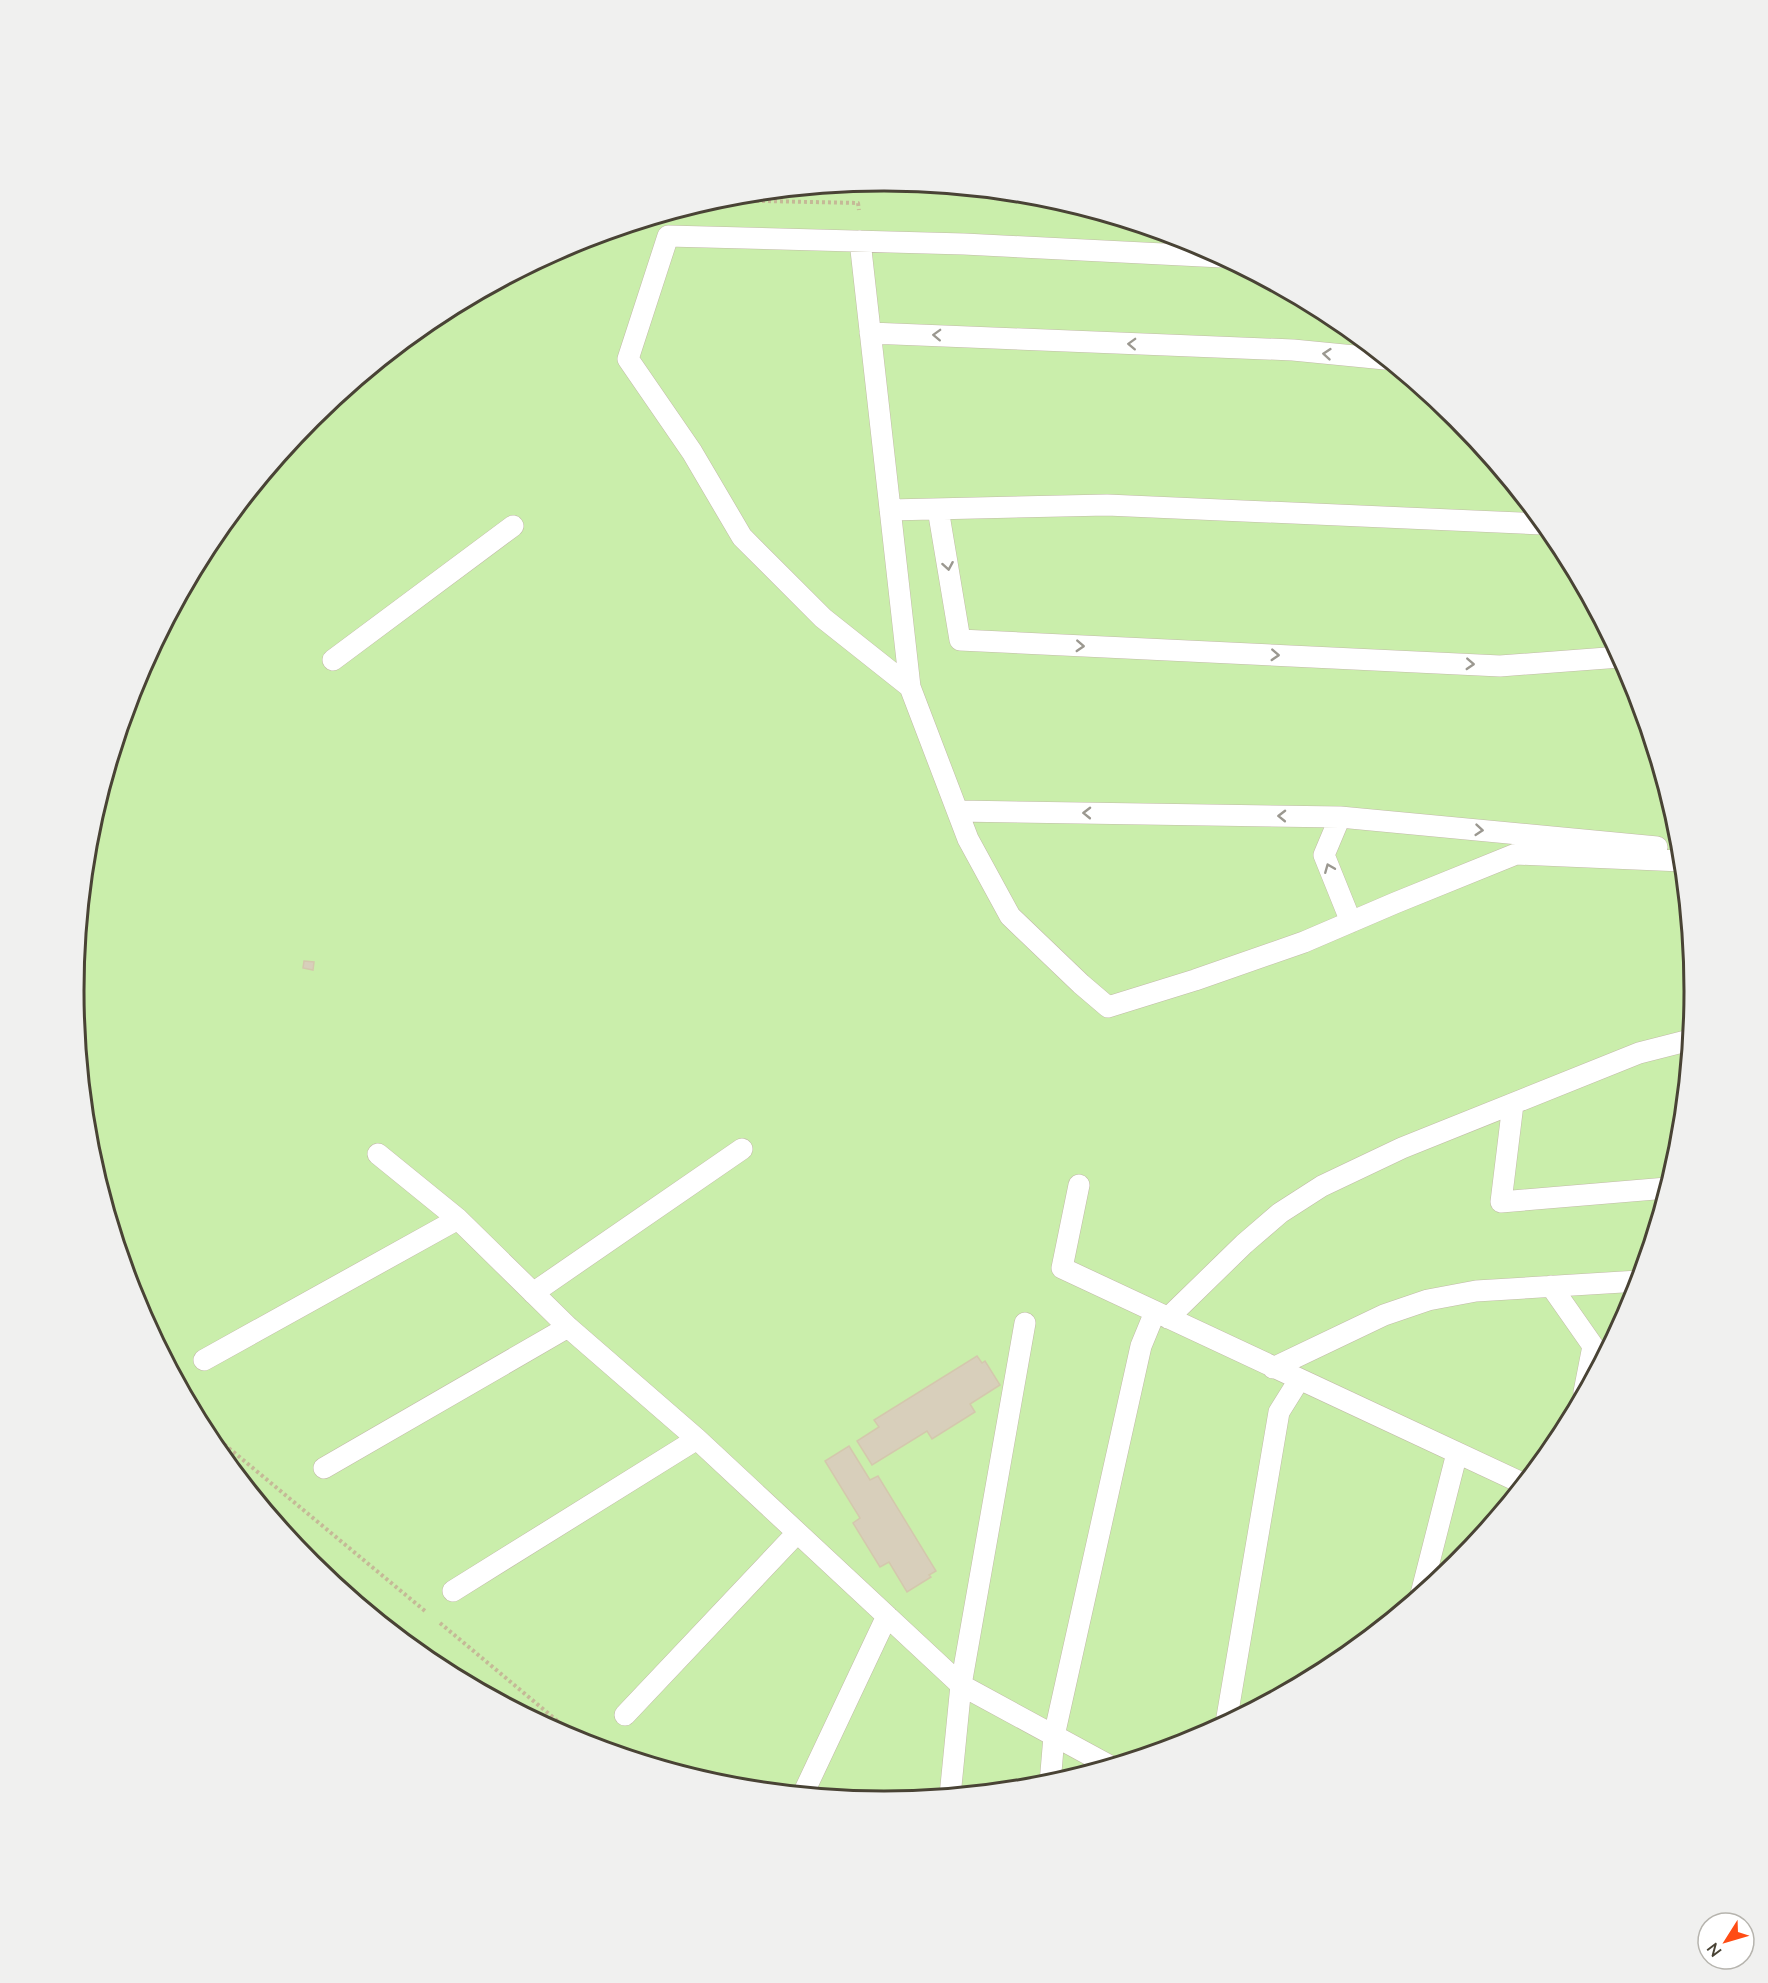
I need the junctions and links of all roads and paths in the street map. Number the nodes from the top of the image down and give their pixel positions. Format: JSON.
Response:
{"nodes":[{"id":1,"x":860,"y":241,"type":"junction"},
{"id":2,"x":1198,"y":256,"type":"edge"},
{"id":3,"x":870,"y":333,"type":"junction"},
{"id":4,"x":1372,"y":358,"type":"edge"},
{"id":5,"x":938,"y":509,"type":"junction"},
{"id":6,"x":890,"y":510,"type":"junction"},
{"id":7,"x":1533,"y":524,"type":"edge"},
{"id":8,"x":513,"y":526,"type":"dead end"},
{"id":9,"x":1610,"y":658,"type":"edge"},
{"id":10,"x":333,"y":660,"type":"dead end"},
{"id":11,"x":910,"y":687,"type":"junction"},
{"id":12,"x":958,"y":811,"type":"junction"},
{"id":13,"x":1340,"y":817,"type":"junction"},
{"id":14,"x":1671,"y":848,"type":"edge"},
{"id":15,"x":1673,"y":861,"type":"edge"},
{"id":16,"x":1351,"y":922,"type":"junction"},
{"id":17,"x":1682,"y":1042,"type":"edge"},
{"id":18,"x":1514,"y":1104,"type":"junction"},
{"id":19,"x":742,"y":1149,"type":"dead end"},
{"id":20,"x":378,"y":1154,"type":"dead end"},
{"id":21,"x":1079,"y":1185,"type":"dead end"},
{"id":22,"x":1659,"y":1189,"type":"edge"},
{"id":23,"x":458,"y":1219,"type":"junction"},
{"id":24,"x":1629,"y":1282,"type":"edge"},
{"id":25,"x":1551,"y":1286,"type":"junction"},
{"id":26,"x":533,"y":1293,"type":"junction"},
{"id":27,"x":1162,"y":1315,"type":"junction"},
{"id":28,"x":1025,"y":1323,"type":"dead end"},
{"id":29,"x":568,"y":1327,"type":"junction"},
{"id":30,"x":204,"y":1360,"type":"dead end"},
{"id":31,"x":1273,"y":1368,"type":"junction"},
{"id":32,"x":1589,"y":1369,"type":"edge"},
{"id":33,"x":1299,"y":1380,"type":"junction"},
{"id":34,"x":697,"y":1439,"type":"junction"},
{"id":35,"x":226,"y":1445,"type":"edge"},
{"id":36,"x":1457,"y":1453,"type":"junction"},
{"id":37,"x":324,"y":1468,"type":"dead end"},
{"id":38,"x":1517,"y":1481,"type":"edge"},
{"id":39,"x":797,"y":1533,"type":"junction"},
{"id":40,"x":1424,"y":1581,"type":"edge"},
{"id":41,"x":453,"y":1591,"type":"dead end"},
{"id":42,"x":887,"y":1616,"type":"junction"},
{"id":43,"x":961,"y":1685,"type":"junction"},
{"id":44,"x":1228,"y":1714,"type":"edge"},
{"id":45,"x":626,"y":1716,"type":"dead end"},
{"id":46,"x":559,"y":1722,"type":"edge"},
{"id":47,"x":1054,"y":1736,"type":"junction"},
{"id":48,"x":1101,"y":1761,"type":"edge"},
{"id":49,"x":1051,"y":1773,"type":"edge"},
{"id":50,"x":805,"y":1787,"type":"edge"},
{"id":51,"x":951,"y":1789,"type":"edge"}],
"edges":[{"from":1,"to":2,"type":"lane"},
{"from":1,"to":3,"type":"lane"},
{"from":1,"to":11,"type":"lane"},
{"from":4,"to":3,"type":"lane","one_way":true},
{"from":3,"to":6,"type":"lane"},
{"from":5,"to":6,"type":"lane"},
{"from":5,"to":7,"type":"lane"},
{"from":5,"to":9,"type":"lane","one_way":true},
{"from":6,"to":11,"type":"lane"},
{"from":8,"to":10,"type":"lane"},
{"from":11,"to":12,"type":"lane"},
{"from":13,"to":12,"type":"lane","one_way":true},
{"from":12,"to":16,"type":"lane"},
{"from":13,"to":14,"type":"lane","one_way":true},
{"from":16,"to":13,"type":"lane","one_way":true},
{"from":15,"to":16,"type":"lane"},
{"from":17,"to":18,"type":"lane"},
{"from":18,"to":22,"type":"lane"},
{"from":18,"to":27,"type":"lane"},
{"from":19,"to":26,"type":"lane"},
{"from":20,"to":23,"type":"lane"},
{"from":21,"to":27,"type":"lane"},
{"from":23,"to":26,"type":"lane"},
{"from":23,"to":30,"type":"lane"},
{"from":24,"to":25,"type":"lane"},
{"from":25,"to":31,"type":"lane"},
{"from":25,"to":32,"type":"lane"},
{"from":26,"to":29,"type":"lane"},
{"from":27,"to":31,"type":"lane"},
{"from":27,"to":47,"type":"lane"},
{"from":28,"to":43,"type":"lane"},
{"from":29,"to":34,"type":"lane"},
{"from":29,"to":37,"type":"lane"},
{"from":31,"to":33,"type":"lane"},
{"from":33,"to":36,"type":"lane"},
{"from":33,"to":44,"type":"lane"},
{"from":34,"to":39,"type":"lane"},
{"from":34,"to":41,"type":"lane"},
{"from":35,"to":46,"type":"path"},
{"from":36,"to":38,"type":"lane"},
{"from":36,"to":40,"type":"lane"},
{"from":39,"to":42,"type":"lane"},
{"from":39,"to":45,"type":"lane"},
{"from":42,"to":43,"type":"lane"},
{"from":42,"to":50,"type":"lane"},
{"from":43,"to":47,"type":"lane"},
{"from":43,"to":51,"type":"lane"},
{"from":47,"to":48,"type":"lane"},
{"from":47,"to":49,"type":"lane"}]}
